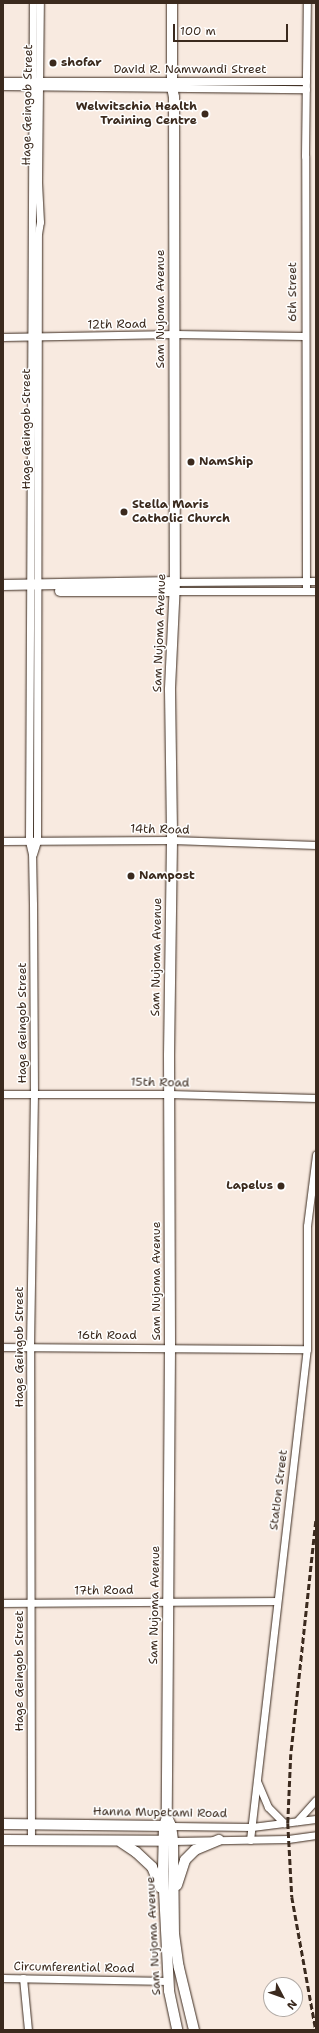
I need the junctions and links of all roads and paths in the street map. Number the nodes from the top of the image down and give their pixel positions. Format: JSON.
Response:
{"nodes":[{"id":1,"x":33,"y":3,"type":"edge"},
{"id":2,"x":40,"y":3,"type":"edge"},
{"id":3,"x":172,"y":3,"type":"edge"},
{"id":4,"x":178,"y":3,"type":"edge"},
{"id":5,"x":307,"y":3,"type":"edge"},
{"id":6,"x":3,"y":81,"type":"edge"},
{"id":7,"x":306,"y":81,"type":"junction"},
{"id":8,"x":37,"y":84,"type":"junction"},
{"id":9,"x":3,"y":86,"type":"edge"},
{"id":10,"x":175,"y":86,"type":"junction"},
{"id":11,"x":306,"y":89,"type":"junction"},
{"id":12,"x":175,"y":334,"type":"junction"},
{"id":13,"x":304,"y":336,"type":"junction"},
{"id":14,"x":3,"y":337,"type":"edge"},
{"id":15,"x":35,"y":337,"type":"junction"},
{"id":16,"x":316,"y":581,"type":"edge"},
{"id":17,"x":306,"y":582,"type":"junction"},
{"id":18,"x":3,"y":585,"type":"edge"},
{"id":19,"x":175,"y":587,"type":"junction"},
{"id":20,"x":34,"y":588,"type":"junction"},
{"id":21,"x":3,"y":591,"type":"edge"},
{"id":22,"x":306,"y":591,"type":"junction"},
{"id":23,"x":316,"y":591,"type":"edge"},
{"id":24,"x":3,"y":840,"type":"edge"},
{"id":25,"x":37,"y":840,"type":"junction"},
{"id":26,"x":172,"y":840,"type":"junction"},
{"id":27,"x":29,"y":841,"type":"junction"},
{"id":28,"x":316,"y":845,"type":"edge"},
{"id":29,"x":32,"y":854,"type":"junction"},
{"id":30,"x":34,"y":1093,"type":"junction"},
{"id":31,"x":3,"y":1094,"type":"edge"},
{"id":32,"x":169,"y":1094,"type":"junction"},
{"id":33,"x":316,"y":1098,"type":"edge"},
{"id":34,"x":316,"y":1155,"type":"edge"},
{"id":35,"x":3,"y":1347,"type":"edge"},
{"id":36,"x":30,"y":1347,"type":"junction"},
{"id":37,"x":170,"y":1348,"type":"junction"},
{"id":38,"x":307,"y":1349,"type":"junction"},
{"id":39,"x":168,"y":1600,"type":"junction"},
{"id":40,"x":277,"y":1601,"type":"junction"},
{"id":41,"x":3,"y":1603,"type":"edge"},
{"id":42,"x":31,"y":1603,"type":"junction"},
{"id":43,"x":256,"y":1779,"type":"junction"},
{"id":44,"x":316,"y":1800,"type":"edge"},
{"id":45,"x":316,"y":1819,"type":"edge"},
{"id":46,"x":297,"y":1822,"type":"junction"},
{"id":47,"x":167,"y":1823,"type":"junction"},
{"id":48,"x":284,"y":1823,"type":"junction"},
{"id":49,"x":3,"y":1824,"type":"edge"},
{"id":50,"x":32,"y":1824,"type":"junction"},
{"id":51,"x":252,"y":1827,"type":"junction"},
{"id":52,"x":316,"y":1835,"type":"edge"},
{"id":53,"x":3,"y":1840,"type":"edge"},
{"id":54,"x":31,"y":1840,"type":"junction"},
{"id":55,"x":219,"y":1840,"type":"junction"},
{"id":56,"x":250,"y":1840,"type":"junction"},
{"id":57,"x":168,"y":1841,"type":"junction"},
{"id":58,"x":121,"y":1842,"type":"junction"},
{"id":59,"x":168,"y":1900,"type":"junction"},
{"id":60,"x":3,"y":1978,"type":"edge"},
{"id":61,"x":23,"y":1978,"type":"junction"},
{"id":62,"x":169,"y":1981,"type":"junction"},
{"id":63,"x":182,"y":1981,"type":"junction"},
{"id":64,"x":28,"y":2030,"type":"edge"},
{"id":65,"x":177,"y":2030,"type":"edge"},
{"id":66,"x":194,"y":2030,"type":"edge"}],
"edges":[{"from":1,"to":8,"type":"street","name":"Hage Geingob Street"},
{"from":2,"to":8,"type":"street","name":"Hage Geingob Street"},
{"from":3,"to":10,"type":"main road","name":"Sam Nujoma Avenue"},
{"from":4,"to":10,"type":"main road","name":"Sam Nujoma Avenue"},
{"from":5,"to":7,"type":"street","name":"6th Street"},
{"from":6,"to":8,"type":"street","name":"David R. Namwandi Street"},
{"from":7,"to":10,"type":"street","name":"David R. Namwandi Street"},
{"from":7,"to":11,"type":"street","name":"6th Street"},
{"from":8,"to":9,"type":"street","name":"David R. Namwandi Street"},
{"from":8,"to":10,"type":"street","name":"David R. Namwandi Street"},
{"from":8,"to":15,"type":"street","name":"Hage Geingob Street"},
{"from":10,"to":11,"type":"street","name":"David R. Namwandi Street"},
{"from":10,"to":12,"type":"main road","name":"Sam Nujoma Avenue"},
{"from":11,"to":13,"type":"street","name":"6th Street"},
{"from":12,"to":13,"type":"street","name":"12th Road"},
{"from":12,"to":15,"type":"street","name":"12th Road"},
{"from":12,"to":19,"type":"main road","name":"Sam Nujoma Avenue"},
{"from":13,"to":17,"type":"street","name":"6th Street"},
{"from":14,"to":15,"type":"street","name":"12th Road"},
{"from":15,"to":20,"type":"street","name":"Hage Geingob Street"},
{"from":16,"to":17,"type":"street"},
{"from":17,"to":19,"type":"street"},
{"from":17,"to":22,"type":"street","name":"6th Street"},
{"from":18,"to":20,"type":"main road"},
{"from":19,"to":20,"type":"main road"},
{"from":19,"to":22,"type":"street"},
{"from":19,"to":26,"type":"main road","name":"Sam Nujoma Avenue"},
{"from":20,"to":21,"type":"main road"},
{"from":20,"to":25,"type":"street","name":"Hage Geingob Street"},
{"from":20,"to":27,"type":"street","name":"Hage Geingob Street"},
{"from":22,"to":23,"type":"street"},
{"from":24,"to":27,"type":"street","name":"14th Road"},
{"from":25,"to":26,"type":"street","name":"14th Road"},
{"from":25,"to":27,"type":"street","name":"14th Road"},
{"from":25,"to":29,"type":"street","name":"Hage Geingob Street"},
{"from":26,"to":28,"type":"street","name":"14th Road"},
{"from":26,"to":32,"type":"main road","name":"Sam Nujoma Avenue"},
{"from":27,"to":29,"type":"street","name":"Hage Geingob Street"},
{"from":29,"to":30,"type":"street","name":"Hage Geingob Street"},
{"from":30,"to":31,"type":"street","name":"15th Road"},
{"from":30,"to":32,"type":"street","name":"15th Road"},
{"from":30,"to":36,"type":"street","name":"Hage Geingob Street"},
{"from":32,"to":33,"type":"street","name":"15th Road"},
{"from":32,"to":37,"type":"main road","name":"Sam Nujoma Avenue"},
{"from":34,"to":38,"type":"street","name":"Station Street"},
{"from":35,"to":36,"type":"street","name":"16th Road"},
{"from":36,"to":37,"type":"street","name":"16th Road"},
{"from":36,"to":42,"type":"street","name":"Hage Geingob Street"},
{"from":37,"to":38,"type":"street","name":"16th Road"},
{"from":37,"to":39,"type":"main road","name":"Sam Nujoma Avenue"},
{"from":38,"to":40,"type":"street","name":"Station Street"},
{"from":39,"to":40,"type":"street","name":"17th Road"},
{"from":39,"to":42,"type":"street","name":"17th Road"},
{"from":39,"to":47,"type":"main road","name":"Sam Nujoma Avenue"},
{"from":40,"to":43,"type":"street","name":"Station Street"},
{"from":41,"to":42,"type":"street","name":"17th Road"},
{"from":42,"to":50,"type":"street","name":"Hage Geingob Street"},
{"from":43,"to":48,"type":"street"},
{"from":43,"to":51,"type":"street","name":"Station Street"},
{"from":44,"to":46,"type":"street"},
{"from":45,"to":46,"type":"street","name":"Hanna Mupetami Road"},
{"from":46,"to":48,"type":"street","name":"Hanna Mupetami Road"},
{"from":47,"to":50,"type":"main road","name":"Hanna Mupetami Road"},
{"from":47,"to":51,"type":"street","name":"Hanna Mupetami Road"},
{"from":47,"to":57,"type":"main road","name":"Sam Nujoma Avenue"},
{"from":48,"to":51,"type":"street","name":"Hanna Mupetami Road"},
{"from":49,"to":50,"type":"main road","name":"Hanna Mupetami Road"},
{"from":50,"to":54,"type":"street","name":"Hage Geingob Street"},
{"from":51,"to":56,"type":"street","name":"Station Street"},
{"from":52,"to":56,"type":"street"},
{"from":53,"to":54,"type":"main road"},
{"from":54,"to":58,"type":"main road"},
{"from":55,"to":56,"type":"street"},
{"from":55,"to":57,"type":"street"},
{"from":55,"to":59,"type":"main road"},
{"from":57,"to":58,"type":"main road"},
{"from":57,"to":59,"type":"main road","name":"Sam Nujoma Avenue"},
{"from":58,"to":59,"type":"main road"},
{"from":59,"to":62,"type":"main road","name":"Sam Nujoma Avenue"},
{"from":59,"to":63,"type":"main road","name":"Sam Nujoma Avenue"},
{"from":60,"to":61,"type":"street","name":"Circumferential Road"},
{"from":61,"to":62,"type":"street","name":"Circumferential Road"},
{"from":61,"to":64,"type":"street"},
{"from":62,"to":63,"type":"main road"},
{"from":62,"to":65,"type":"main road","name":"Sam Nujoma Avenue"},
{"from":63,"to":66,"type":"main road","name":"Sam Nujoma Avenue"}]}
